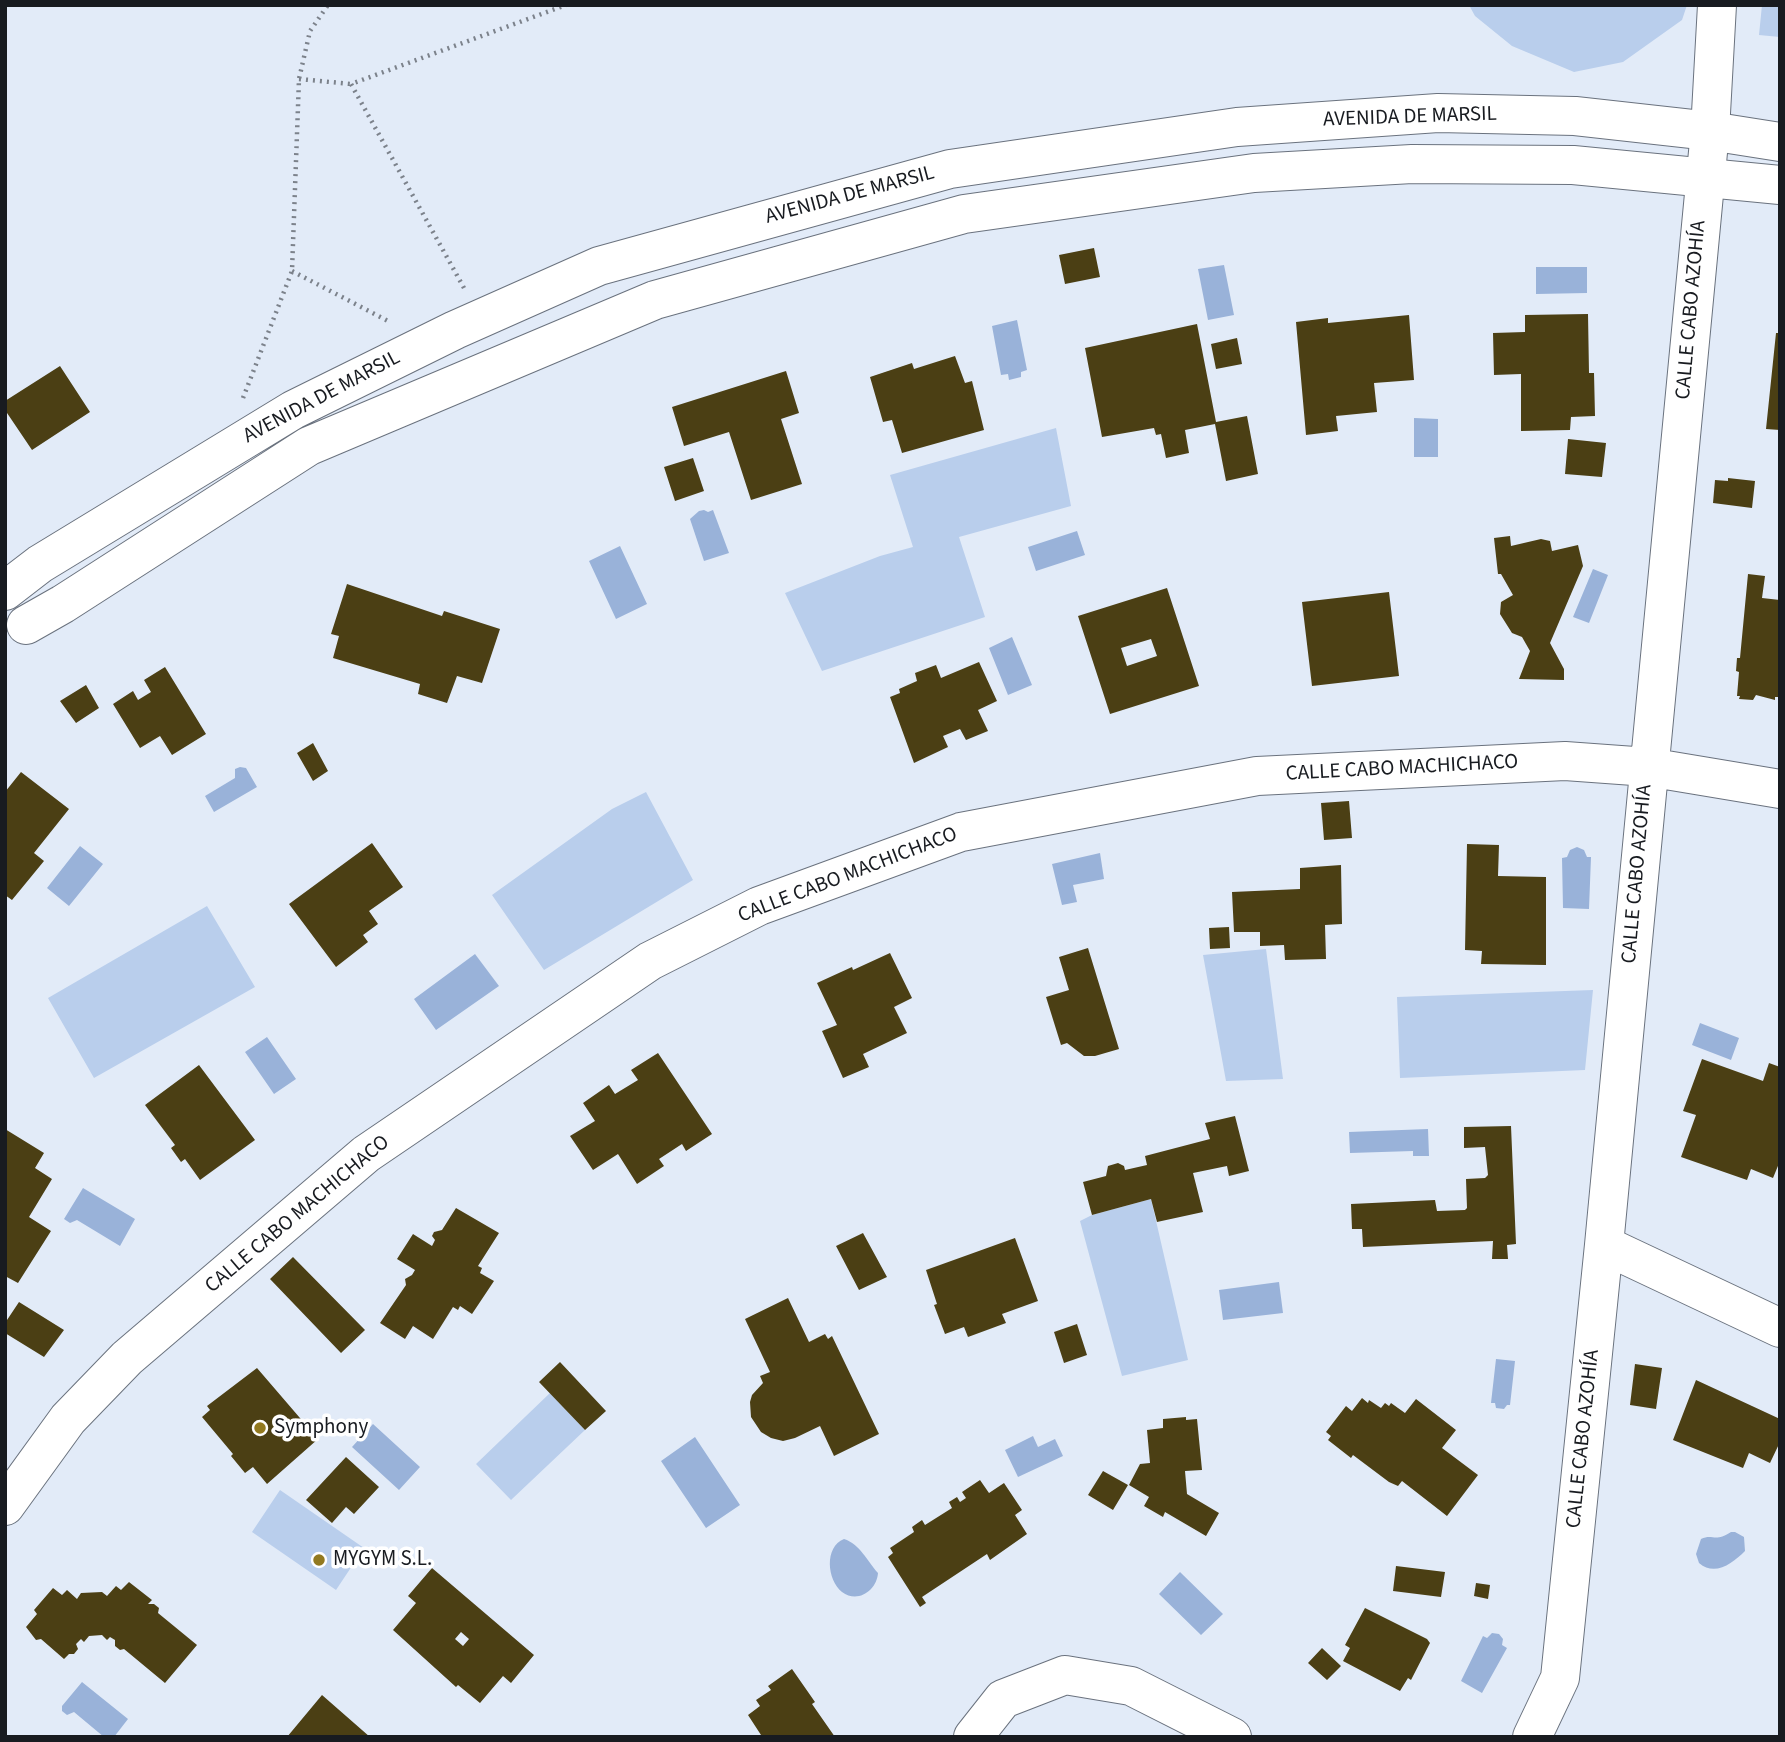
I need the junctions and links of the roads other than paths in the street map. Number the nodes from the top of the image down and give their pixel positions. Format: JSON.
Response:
{"nodes":[{"id":1,"x":1717,"y":5,"type":"edge"},
{"id":2,"x":1710,"y":131,"type":"junction"},
{"id":3,"x":1780,"y":142,"type":"edge"},
{"id":4,"x":1704,"y":177,"type":"junction"},
{"id":5,"x":1780,"y":186,"type":"edge"},
{"id":6,"x":10,"y":615,"type":"edge"},
{"id":7,"x":1648,"y":767,"type":"junction"},
{"id":8,"x":1780,"y":789,"type":"edge"},
{"id":9,"x":1604,"y":1245,"type":"junction"},
{"id":10,"x":1780,"y":1328,"type":"edge"},
{"id":11,"x":5,"y":1506,"type":"edge"},
{"id":12,"x":974,"y":1737,"type":"edge"},
{"id":13,"x":1232,"y":1737,"type":"edge"},
{"id":14,"x":1532,"y":1737,"type":"edge"}],
"edges":[{"from":1,"to":2,"type":"street","name":"CALLE CABO AZOHÍA"},
{"from":2,"to":3,"type":"street","name":"AVENIDA DE MARSIL"},
{"from":2,"to":4,"type":"street","name":"CALLE CABO AZOHÍA"},
{"from":2,"to":6,"type":"street","name":"AVENIDA DE MARSIL"},
{"from":4,"to":5,"type":"street","name":"AVENIDA DE MARSIL"},
{"from":4,"to":6,"type":"street","name":"AVENIDA DE MARSIL"},
{"from":4,"to":7,"type":"street","name":"CALLE CABO AZOHÍA"},
{"from":7,"to":8,"type":"street","name":"CALLE CABO MACHICHACO"},
{"from":7,"to":9,"type":"street","name":"CALLE CABO AZOHÍA"},
{"from":7,"to":11,"type":"street","name":"CALLE CABO MACHICHACO"},
{"from":9,"to":10,"type":"street"},
{"from":9,"to":14,"type":"street","name":"CALLE CABO AZOHÍA"},
{"from":12,"to":13,"type":"street"}]}
